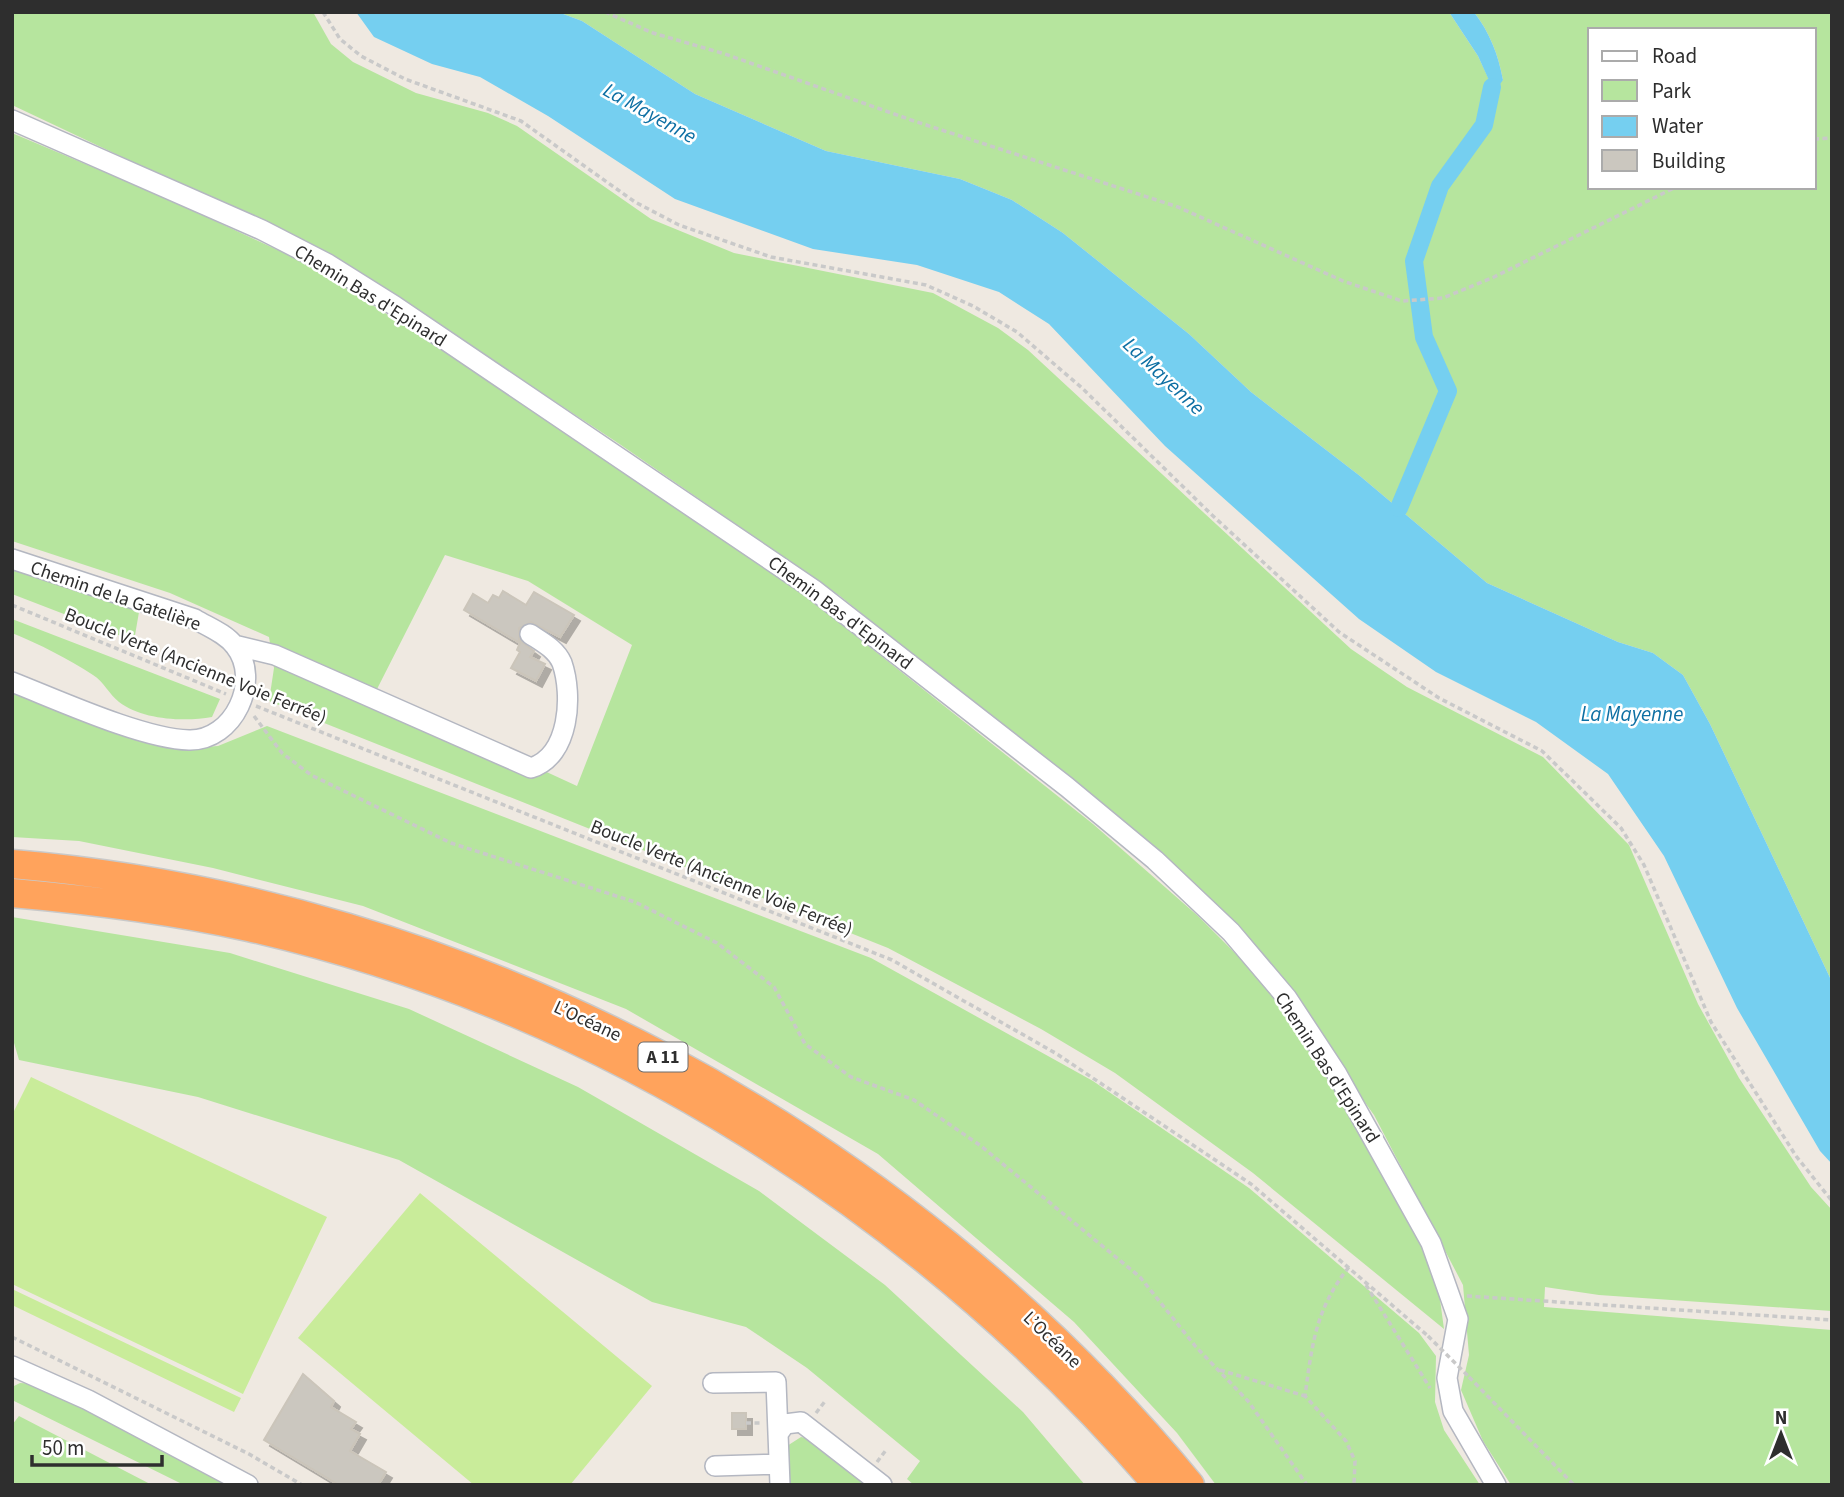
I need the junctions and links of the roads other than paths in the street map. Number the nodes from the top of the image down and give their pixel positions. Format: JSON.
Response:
{"nodes":[{"id":1,"x":12,"y":120,"type":"edge"},
{"id":2,"x":12,"y":559,"type":"edge"},
{"id":3,"x":530,"y":634,"type":"dead end"},
{"id":4,"x":234,"y":645,"type":"junction"},
{"id":5,"x":12,"y":682,"type":"edge"},
{"id":6,"x":12,"y":864,"type":"edge"},
{"id":7,"x":12,"y":893,"type":"edge"},
{"id":8,"x":12,"y":1366,"type":"edge"},
{"id":9,"x":713,"y":1383,"type":"dead end"},
{"id":10,"x":778,"y":1434,"type":"junction"},
{"id":11,"x":779,"y":1464,"type":"junction"},
{"id":12,"x":715,"y":1465,"type":"dead end"},
{"id":13,"x":248,"y":1485,"type":"edge"},
{"id":14,"x":780,"y":1485,"type":"edge"},
{"id":15,"x":881,"y":1485,"type":"edge"},
{"id":16,"x":1158,"y":1485,"type":"edge"},
{"id":17,"x":1190,"y":1485,"type":"edge"},
{"id":18,"x":1496,"y":1485,"type":"edge"}],
"edges":[{"from":1,"to":18,"type":"street","name":"Chemin Bas d'Epinard"},
{"from":2,"to":4,"type":"street","name":"Chemin de la Gatelière"},
{"from":3,"to":4,"type":"street"},
{"from":4,"to":5,"type":"street"},
{"from":6,"to":17,"type":"highway","name":"L’Océane","number":"A 11"},
{"from":7,"to":16,"type":"highway","name":"L’Océane","number":"A 11"},
{"from":8,"to":13,"type":"street"},
{"from":9,"to":10,"type":"street"},
{"from":10,"to":11,"type":"street"},
{"from":10,"to":15,"type":"street"},
{"from":11,"to":12,"type":"street"},
{"from":11,"to":14,"type":"street"}]}
